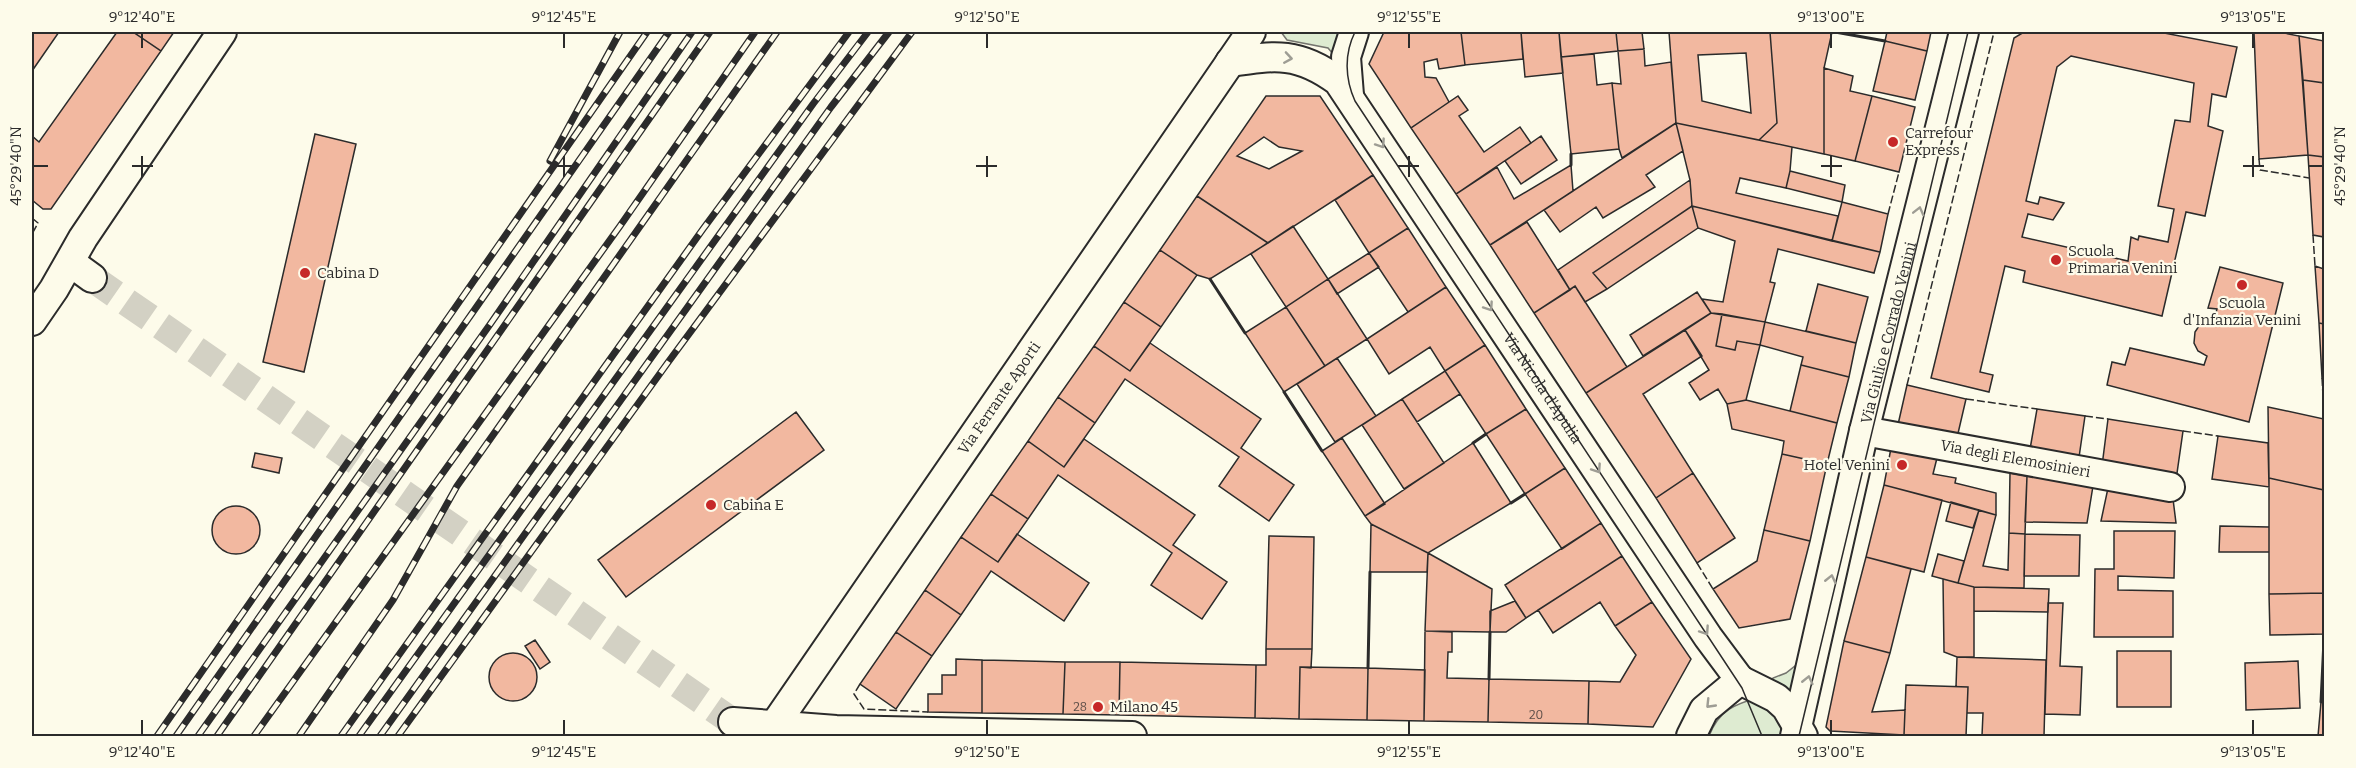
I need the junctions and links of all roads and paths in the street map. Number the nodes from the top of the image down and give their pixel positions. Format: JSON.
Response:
{"nodes":[{"id":1,"x":222,"y":32,"type":"edge"},
{"id":2,"x":1251,"y":32,"type":"edge"},
{"id":3,"x":1354,"y":32,"type":"edge"},
{"id":4,"x":1964,"y":32,"type":"edge"},
{"id":5,"x":1230,"y":62,"type":"junction"},
{"id":6,"x":1349,"y":95,"type":"junction"},
{"id":7,"x":32,"y":321,"type":"edge"},
{"id":8,"x":1864,"y":431,"type":"junction"},
{"id":9,"x":2170,"y":487,"type":"dead end"},
{"id":10,"x":1740,"y":680,"type":"junction"},
{"id":11,"x":733,"y":722,"type":"tunnel mouth"},
{"id":12,"x":771,"y":731,"type":"edge"},
{"id":13,"x":1799,"y":733,"type":"edge"},
{"id":14,"x":1132,"y":736,"type":"edge"},
{"id":15,"x":1691,"y":736,"type":"edge"}],
"edges":[{"from":1,"to":7,"type":"street"},
{"from":2,"to":5,"type":"street","name":"Via Ferrante Aporti"},
{"from":3,"to":6,"type":"street"},
{"from":8,"to":4,"type":"street","name":"Via Giulio e Corrado Venini","one_way":true},
{"from":5,"to":6,"type":"street","one_way":true},
{"from":5,"to":12,"type":"street","name":"Via Ferrante Aporti"},
{"from":6,"to":10,"type":"street","name":"Via Nicola d'Apulia","one_way":true},
{"from":8,"to":9,"type":"street","name":"Via degli Elemosinieri"},
{"from":13,"to":8,"type":"street","name":"Via Giulio e Corrado Venini","one_way":true},
{"from":10,"to":13,"type":"street"},
{"from":10,"to":15,"type":"street","one_way":true},
{"from":11,"to":12,"type":"street"},
{"from":12,"to":14,"type":"street"}]}
